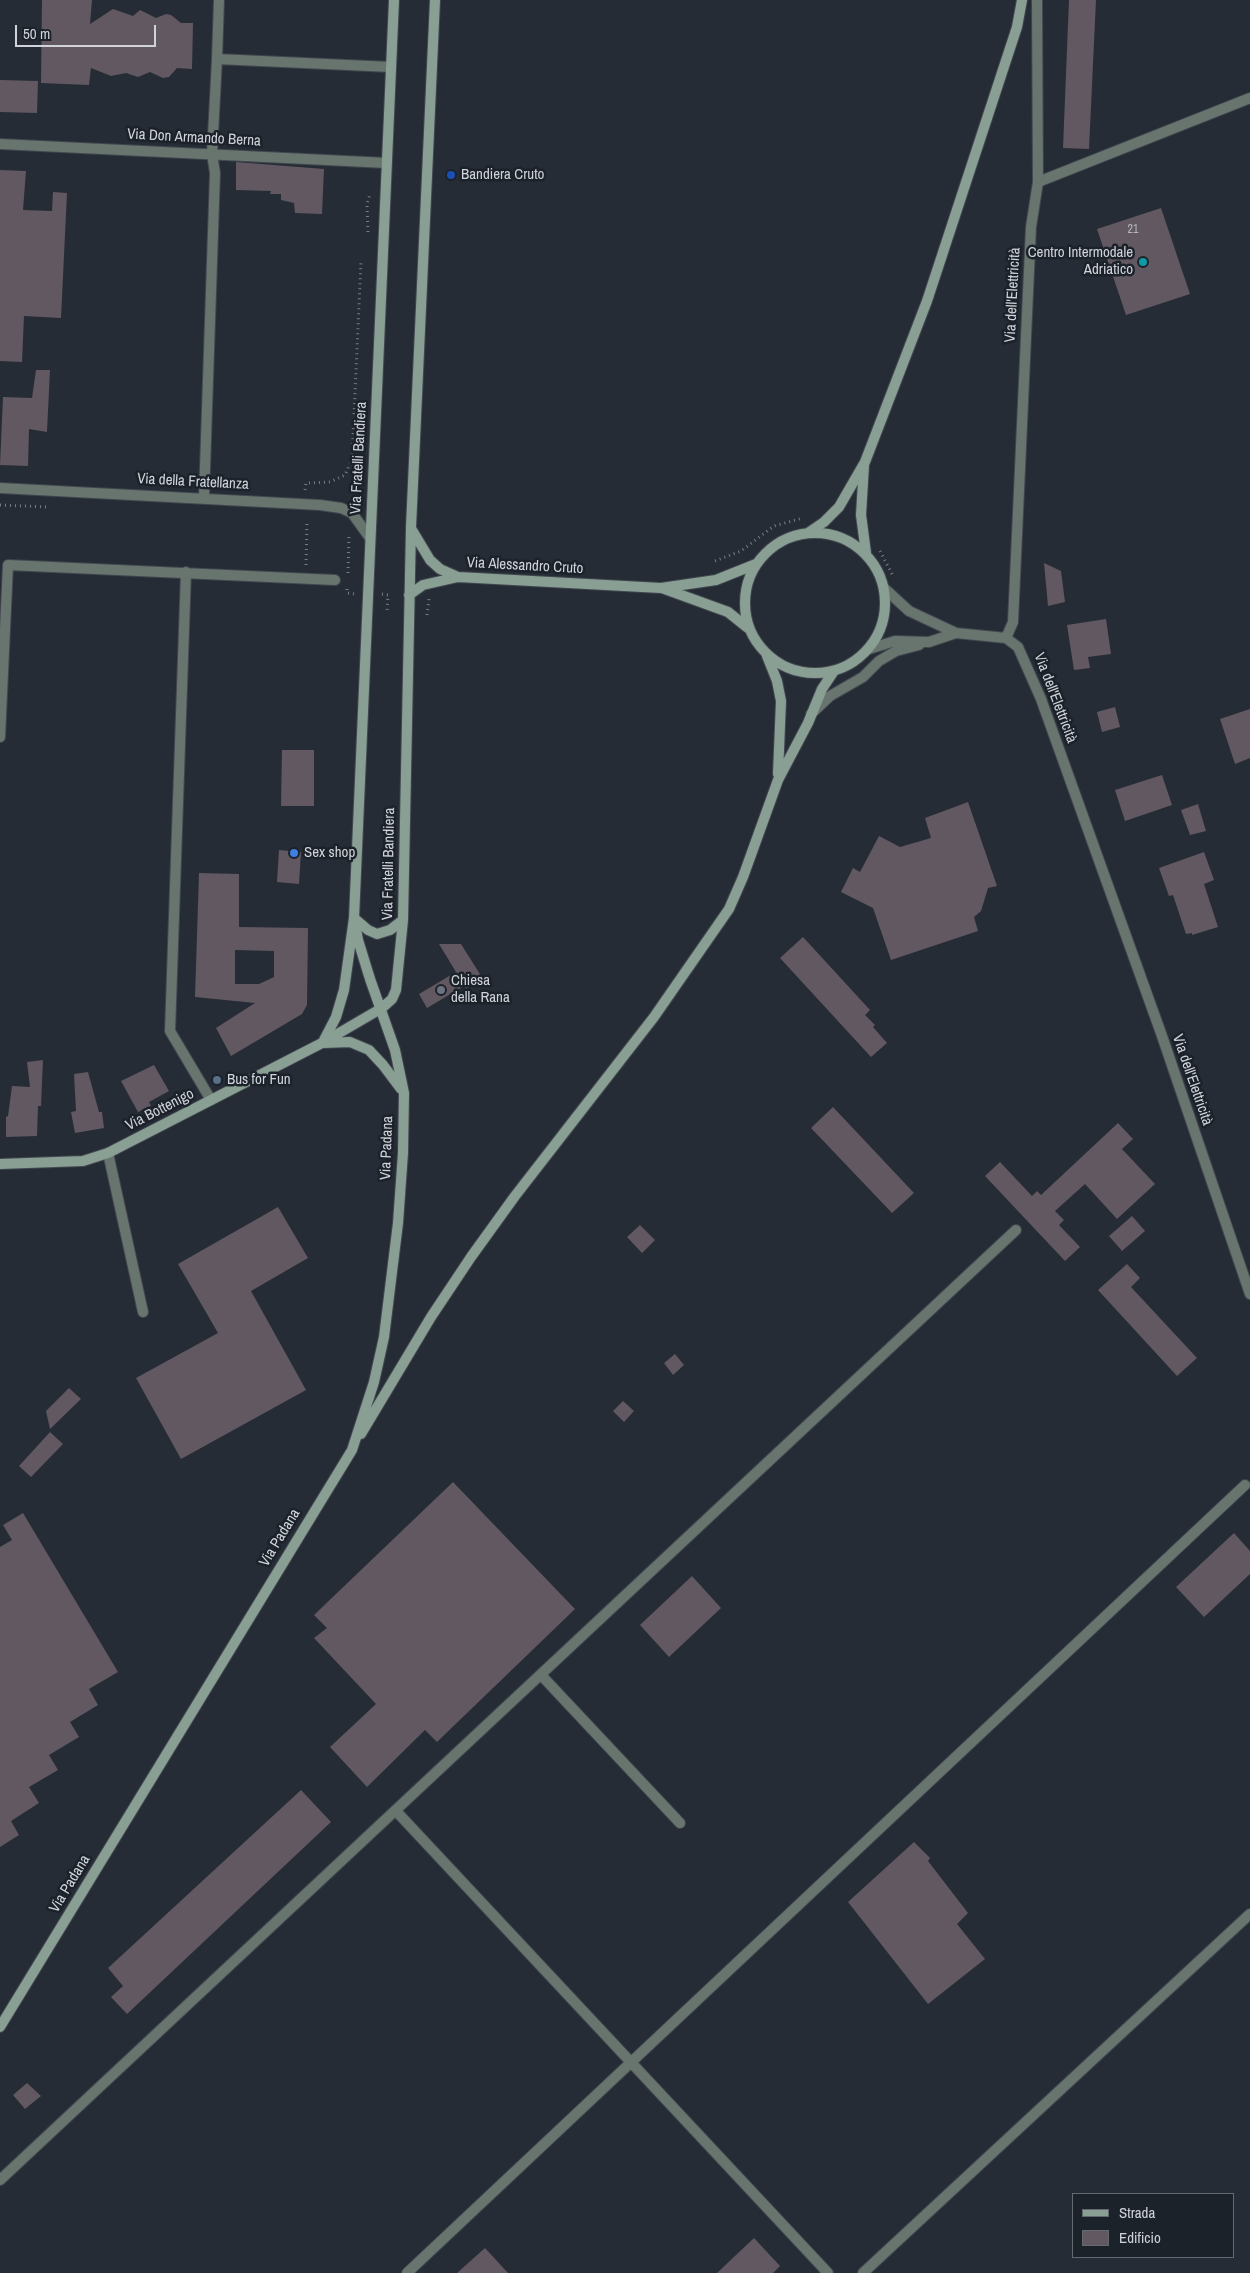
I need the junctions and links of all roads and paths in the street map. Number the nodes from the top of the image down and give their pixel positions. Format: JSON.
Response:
{"nodes":[{"id":1,"x":219,"y":0,"type":"edge"},
{"id":2,"x":394,"y":0,"type":"edge"},
{"id":3,"x":435,"y":0,"type":"edge"},
{"id":4,"x":1022,"y":0,"type":"edge"},
{"id":5,"x":1037,"y":0,"type":"edge"},
{"id":6,"x":217,"y":59,"type":"junction"},
{"id":7,"x":391,"y":67,"type":"junction"},
{"id":8,"x":1250,"y":98,"type":"edge"},
{"id":9,"x":0,"y":144,"type":"edge"},
{"id":10,"x":212,"y":154,"type":"junction"},
{"id":11,"x":388,"y":163,"type":"junction"},
{"id":12,"x":1038,"y":182,"type":"junction"},
{"id":13,"x":361,"y":262,"type":"dead end"},
{"id":14,"x":865,"y":462,"type":"junction"},
{"id":15,"x":0,"y":488,"type":"edge"},
{"id":16,"x":305,"y":490,"type":"dead end"},
{"id":17,"x":204,"y":498,"type":"junction"},
{"id":18,"x":0,"y":506,"type":"edge"},
{"id":19,"x":48,"y":507,"type":"dead end"},
{"id":20,"x":808,"y":515,"type":"dead end"},
{"id":21,"x":307,"y":521,"type":"dead end"},
{"id":22,"x":347,"y":526,"type":"dead end"},
{"id":23,"x":411,"y":527,"type":"junction"},
{"id":24,"x":808,"y":533,"type":"junction"},
{"id":25,"x":370,"y":538,"type":"junction"},
{"id":26,"x":878,"y":547,"type":"dead end"},
{"id":27,"x":866,"y":553,"type":"junction"},
{"id":28,"x":715,"y":562,"type":"dead end"},
{"id":29,"x":756,"y":564,"type":"junction"},
{"id":30,"x":186,"y":572,"type":"junction"},
{"id":31,"x":305,"y":578,"type":"junction"},
{"id":32,"x":458,"y":578,"type":"junction"},
{"id":33,"x":336,"y":580,"type":"dead end"},
{"id":34,"x":895,"y":581,"type":"dead end"},
{"id":35,"x":661,"y":588,"type":"junction"},
{"id":36,"x":884,"y":588,"type":"junction"},
{"id":37,"x":368,"y":594,"type":"junction"},
{"id":38,"x":410,"y":595,"type":"junction"},
{"id":39,"x":748,"y":628,"type":"junction"},
{"id":40,"x":956,"y":633,"type":"junction"},
{"id":41,"x":1006,"y":638,"type":"junction"},
{"id":42,"x":929,"y":642,"type":"junction"},
{"id":43,"x":869,"y":649,"type":"junction"},
{"id":44,"x":766,"y":656,"type":"junction"},
{"id":45,"x":834,"y":671,"type":"junction"},
{"id":46,"x":811,"y":715,"type":"junction"},
{"id":47,"x":0,"y":737,"type":"edge"},
{"id":48,"x":778,"y":780,"type":"junction"},
{"id":49,"x":354,"y":918,"type":"junction"},
{"id":50,"x":403,"y":920,"type":"junction"},
{"id":51,"x":382,"y":1008,"type":"junction"},
{"id":52,"x":322,"y":1042,"type":"junction"},
{"id":53,"x":404,"y":1093,"type":"junction"},
{"id":54,"x":211,"y":1100,"type":"junction"},
{"id":55,"x":108,"y":1153,"type":"junction"},
{"id":56,"x":0,"y":1164,"type":"edge"},
{"id":57,"x":1016,"y":1230,"type":"dead end"},
{"id":58,"x":1250,"y":1294,"type":"edge"},
{"id":59,"x":143,"y":1312,"type":"dead end"},
{"id":60,"x":352,"y":1450,"type":"junction"},
{"id":61,"x":1245,"y":1485,"type":"dead end"},
{"id":62,"x":541,"y":1675,"type":"junction"},
{"id":63,"x":396,"y":1810,"type":"junction"},
{"id":64,"x":680,"y":1823,"type":"dead end"},
{"id":65,"x":1250,"y":1914,"type":"edge"},
{"id":66,"x":0,"y":2026,"type":"edge"},
{"id":67,"x":631,"y":2062,"type":"junction"},
{"id":68,"x":0,"y":2180,"type":"edge"},
{"id":69,"x":407,"y":2273,"type":"edge"},
{"id":70,"x":828,"y":2273,"type":"edge"},
{"id":71,"x":863,"y":2273,"type":"edge"}],
"edges":[{"from":1,"to":6,"type":"street"},
{"from":2,"to":7,"type":"main road","name":"Via Fratelli Bandiera"},
{"from":3,"to":23,"type":"main road","name":"Via Fratelli Bandiera"},
{"from":4,"to":14,"type":"main road"},
{"from":5,"to":12,"type":"street","name":"Via dell'Elettricità"},
{"from":6,"to":7,"type":"street"},
{"from":6,"to":10,"type":"street"},
{"from":7,"to":11,"type":"main road","name":"Via Fratelli Bandiera"},
{"from":8,"to":12,"type":"street"},
{"from":9,"to":10,"type":"street","name":"Via Don Armando Berna"},
{"from":10,"to":11,"type":"street","name":"Via Don Armando Berna"},
{"from":10,"to":17,"type":"street"},
{"from":11,"to":25,"type":"main road","name":"Via Fratelli Bandiera"},
{"from":12,"to":41,"type":"street","name":"Via dell'Elettricità"},
{"from":13,"to":16,"type":"path"},
{"from":14,"to":24,"type":"main road"},
{"from":14,"to":27,"type":"main road"},
{"from":15,"to":17,"type":"street","name":"Via della Fratellanza"},
{"from":17,"to":25,"type":"street","name":"Via della Fratellanza"},
{"from":18,"to":19,"type":"path"},
{"from":20,"to":28,"type":"path"},
{"from":21,"to":31,"type":"path"},
{"from":22,"to":37,"type":"path"},
{"from":23,"to":32,"type":"main road","name":"Via Alessandro Cruto"},
{"from":23,"to":38,"type":"main road","name":"Via Fratelli Bandiera"},
{"from":24,"to":27,"type":"main road"},
{"from":24,"to":29,"type":"main road"},
{"from":25,"to":37,"type":"main road","name":"Via Fratelli Bandiera"},
{"from":26,"to":34,"type":"path"},
{"from":27,"to":36,"type":"main road"},
{"from":29,"to":35,"type":"main road","name":"Via Alessandro Cruto"},
{"from":29,"to":39,"type":"main road"},
{"from":30,"to":31,"type":"street"},
{"from":30,"to":47,"type":"street"},
{"from":30,"to":54,"type":"street"},
{"from":31,"to":33,"type":"street"},
{"from":32,"to":35,"type":"main road","name":"Via Alessandro Cruto"},
{"from":32,"to":38,"type":"main road"},
{"from":35,"to":39,"type":"main road","name":"Via Alessandro Cruto"},
{"from":36,"to":40,"type":"street"},
{"from":36,"to":43,"type":"main road"},
{"from":37,"to":49,"type":"main road","name":"Via Fratelli Bandiera"},
{"from":38,"to":50,"type":"main road","name":"Via Fratelli Bandiera"},
{"from":39,"to":44,"type":"main road"},
{"from":40,"to":41,"type":"street"},
{"from":40,"to":42,"type":"street"},
{"from":41,"to":58,"type":"street","name":"Via dell'Elettricità"},
{"from":42,"to":43,"type":"street"},
{"from":42,"to":46,"type":"street"},
{"from":43,"to":45,"type":"main road"},
{"from":44,"to":45,"type":"main road"},
{"from":44,"to":48,"type":"main road"},
{"from":45,"to":46,"type":"main road"},
{"from":46,"to":48,"type":"main road"},
{"from":48,"to":60,"type":"main road"},
{"from":49,"to":50,"type":"main road"},
{"from":49,"to":51,"type":"main road","name":"Via Fratelli Bandiera"},
{"from":49,"to":52,"type":"main road","name":"Via Fratelli Bandiera"},
{"from":50,"to":51,"type":"main road","name":"Via Fratelli Bandiera"},
{"from":51,"to":52,"type":"main road","name":"Via Fratelli Bandiera"},
{"from":51,"to":53,"type":"main road","name":"Via Padana"},
{"from":52,"to":53,"type":"main road"},
{"from":52,"to":54,"type":"main road","name":"Via Bottenigo"},
{"from":53,"to":60,"type":"main road","name":"Via Padana"},
{"from":54,"to":55,"type":"main road","name":"Via Bottenigo"},
{"from":55,"to":56,"type":"main road","name":"Via Bottenigo"},
{"from":55,"to":59,"type":"street"},
{"from":57,"to":62,"type":"street"},
{"from":60,"to":66,"type":"main road","name":"Via Padana"},
{"from":61,"to":67,"type":"street"},
{"from":62,"to":63,"type":"street"},
{"from":62,"to":64,"type":"street"},
{"from":63,"to":67,"type":"street"},
{"from":63,"to":68,"type":"street"},
{"from":65,"to":71,"type":"street"},
{"from":67,"to":69,"type":"street"},
{"from":67,"to":70,"type":"street"}]}
